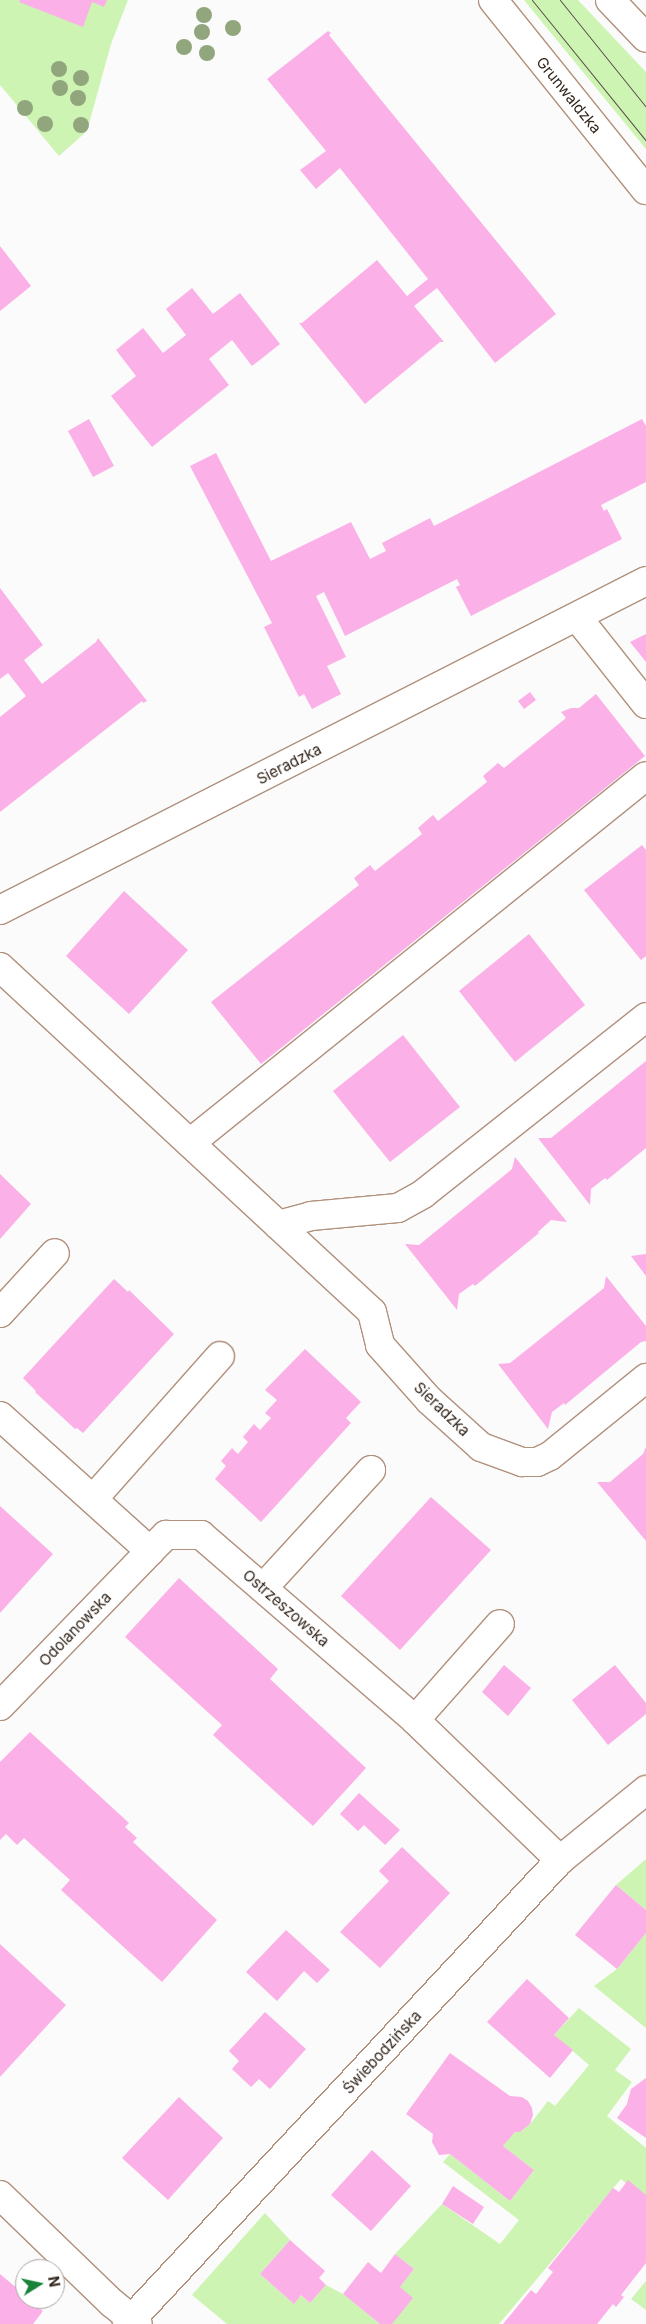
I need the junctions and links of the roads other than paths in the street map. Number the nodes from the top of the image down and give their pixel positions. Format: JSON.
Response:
{"nodes":[{"id":1,"x":493,"y":0,"type":"edge"},
{"id":2,"x":610,"y":0,"type":"edge"},
{"id":3,"x":646,"y":38,"type":"edge"},
{"id":4,"x":646,"y":190,"type":"edge"},
{"id":5,"x":646,"y":581,"type":"edge"},
{"id":6,"x":577,"y":617,"type":"junction"},
{"id":7,"x":646,"y":704,"type":"edge"},
{"id":8,"x":646,"y":776,"type":"edge"},
{"id":9,"x":0,"y":910,"type":"edge"},
{"id":10,"x":0,"y":967,"type":"edge"},
{"id":11,"x":646,"y":1017,"type":"edge"},
{"id":12,"x":190,"y":1143,"type":"junction"},
{"id":13,"x":278,"y":1225,"type":"junction"},
{"id":14,"x":55,"y":1254,"type":"dead end"},
{"id":15,"x":0,"y":1313,"type":"edge"},
{"id":16,"x":220,"y":1356,"type":"dead end"},
{"id":17,"x":646,"y":1378,"type":"edge"},
{"id":18,"x":0,"y":1416,"type":"edge"},
{"id":19,"x":371,"y":1470,"type":"dead end"},
{"id":20,"x":93,"y":1499,"type":"junction"},
{"id":21,"x":150,"y":1551,"type":"junction"},
{"id":22,"x":263,"y":1588,"type":"junction"},
{"id":23,"x":500,"y":1624,"type":"dead end"},
{"id":24,"x":0,"y":1706,"type":"edge"},
{"id":25,"x":414,"y":1720,"type":"junction"},
{"id":26,"x":646,"y":1790,"type":"edge"},
{"id":27,"x":560,"y":1860,"type":"junction"},
{"id":28,"x":0,"y":2195,"type":"edge"},
{"id":29,"x":132,"y":2322,"type":"edge"}],
"edges":[{"from":1,"to":4,"type":"street","name":"Grunwaldzka"},
{"from":2,"to":3,"type":"street"},
{"from":5,"to":6,"type":"street","name":"Sieradzka"},
{"from":6,"to":7,"type":"street"},
{"from":6,"to":9,"type":"street","name":"Sieradzka"},
{"from":8,"to":12,"type":"street"},
{"from":10,"to":12,"type":"street","name":"Sieradzka"},
{"from":11,"to":13,"type":"street"},
{"from":12,"to":13,"type":"street","name":"Sieradzka"},
{"from":13,"to":17,"type":"street","name":"Sieradzka"},
{"from":14,"to":15,"type":"street"},
{"from":16,"to":20,"type":"street"},
{"from":18,"to":20,"type":"street"},
{"from":19,"to":22,"type":"street"},
{"from":20,"to":21,"type":"street"},
{"from":21,"to":22,"type":"street","name":"Ostrzeszowska"},
{"from":21,"to":24,"type":"street","name":"Odolanowska"},
{"from":22,"to":25,"type":"street","name":"Ostrzeszowska"},
{"from":23,"to":25,"type":"street"},
{"from":25,"to":27,"type":"street","name":"Ostrzeszowska"},
{"from":26,"to":27,"type":"street","name":"Świebodzińska"},
{"from":27,"to":29,"type":"street","name":"Świebodzińska"},
{"from":28,"to":29,"type":"street"}]}
